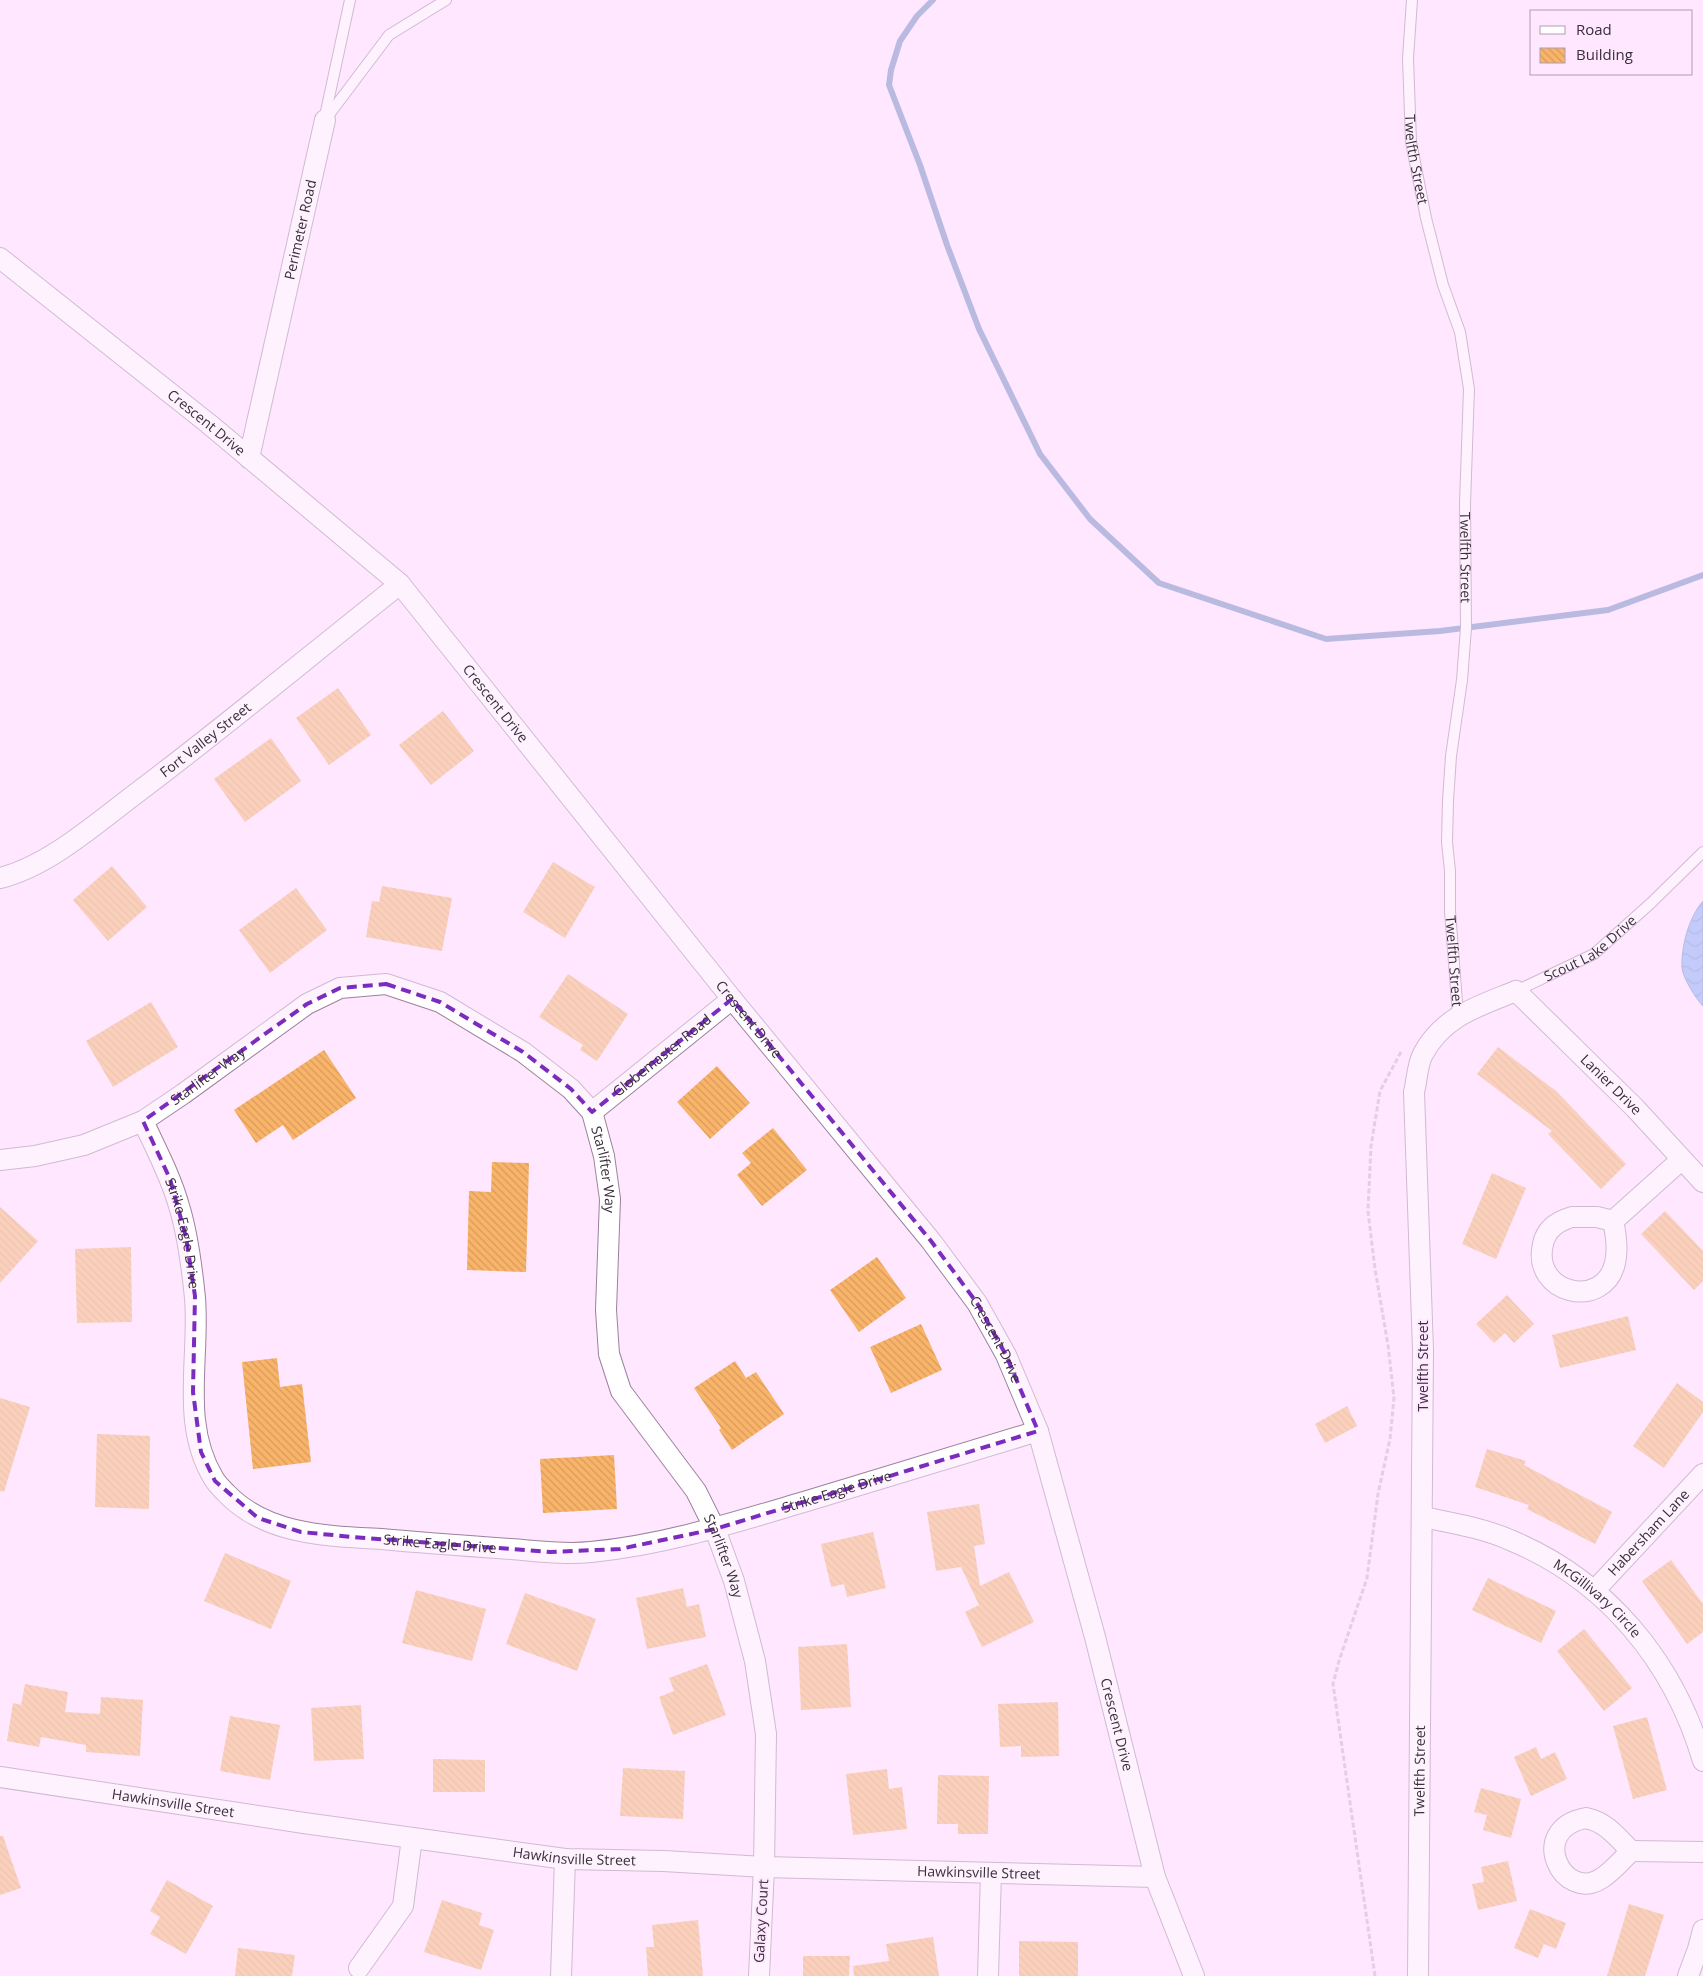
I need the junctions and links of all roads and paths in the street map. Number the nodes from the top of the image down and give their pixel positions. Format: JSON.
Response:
{"nodes":[{"id":1,"x":350,"y":0,"type":"edge"},
{"id":2,"x":446,"y":0,"type":"edge"},
{"id":3,"x":1412,"y":0,"type":"edge"},
{"id":4,"x":325,"y":120,"type":"junction"},
{"id":5,"x":0,"y":258,"type":"edge"},
{"id":6,"x":249,"y":458,"type":"junction"},
{"id":7,"x":400,"y":584,"type":"junction"},
{"id":8,"x":1703,"y":852,"type":"edge"},
{"id":9,"x":0,"y":878,"type":"edge"},
{"id":10,"x":1516,"y":991,"type":"junction"},
{"id":11,"x":732,"y":999,"type":"junction"},
{"id":12,"x":1458,"y":1015,"type":"junction"},
{"id":13,"x":1404,"y":1047,"type":"dead end"},
{"id":14,"x":592,"y":1112,"type":"junction"},
{"id":15,"x":143,"y":1121,"type":"junction"},
{"id":16,"x":0,"y":1160,"type":"edge"},
{"id":17,"x":1681,"y":1160,"type":"junction"},
{"id":18,"x":1703,"y":1182,"type":"edge"},
{"id":19,"x":1613,"y":1221,"type":"dead end"},
{"id":20,"x":1038,"y":1431,"type":"junction"},
{"id":21,"x":1703,"y":1474,"type":"edge"},
{"id":22,"x":1423,"y":1516,"type":"junction"},
{"id":23,"x":715,"y":1528,"type":"junction"},
{"id":24,"x":1594,"y":1592,"type":"junction"},
{"id":25,"x":1703,"y":1761,"type":"edge"},
{"id":26,"x":0,"y":1777,"type":"edge"},
{"id":27,"x":412,"y":1838,"type":"junction"},
{"id":28,"x":1631,"y":1850,"type":"dead end"},
{"id":29,"x":1703,"y":1852,"type":"edge"},
{"id":30,"x":565,"y":1859,"type":"junction"},
{"id":31,"x":764,"y":1867,"type":"junction"},
{"id":32,"x":991,"y":1873,"type":"junction"},
{"id":33,"x":1155,"y":1877,"type":"junction"},
{"id":34,"x":1703,"y":1930,"type":"edge"},
{"id":35,"x":359,"y":1968,"type":"dead end"},
{"id":36,"x":561,"y":1976,"type":"edge"},
{"id":37,"x":759,"y":1976,"type":"edge"},
{"id":38,"x":988,"y":1976,"type":"edge"},
{"id":39,"x":1194,"y":1976,"type":"edge"},
{"id":40,"x":1376,"y":1976,"type":"edge"},
{"id":41,"x":1418,"y":1976,"type":"edge"},
{"id":42,"x":1688,"y":1976,"type":"edge"}],
"edges":[{"from":1,"to":4,"type":"lane","name":"Perimeter Road"},
{"from":2,"to":4,"type":"lane"},
{"from":3,"to":12,"type":"lane","name":"Twelfth Street"},
{"from":4,"to":6,"type":"street","name":"Perimeter Road"},
{"from":5,"to":6,"type":"street","name":"Crescent Drive"},
{"from":6,"to":7,"type":"street","name":"Crescent Drive"},
{"from":7,"to":9,"type":"street","name":"Fort Valley Street"},
{"from":7,"to":11,"type":"street","name":"Crescent Drive"},
{"from":8,"to":10,"type":"lane","name":"Scout Lake Drive"},
{"from":10,"to":12,"type":"street","name":"Scout Lake Drive"},
{"from":10,"to":17,"type":"street","name":"Lanier Drive"},
{"from":11,"to":14,"type":"street","name":"Globemaster Road"},
{"from":11,"to":20,"type":"street","name":"Crescent Drive"},
{"from":12,"to":22,"type":"street","name":"Twelfth Street"},
{"from":13,"to":40,"type":"path"},
{"from":14,"to":15,"type":"street","name":"Starlifter Way"},
{"from":14,"to":23,"type":"street","name":"Starlifter Way"},
{"from":15,"to":16,"type":"street","name":"Starlifter Way"},
{"from":15,"to":23,"type":"street","name":"Strike Eagle Drive"},
{"from":17,"to":18,"type":"street","name":"Lanier Drive"},
{"from":17,"to":19,"type":"street"},
{"from":20,"to":23,"type":"street","name":"Strike Eagle Drive"},
{"from":20,"to":33,"type":"street","name":"Crescent Drive"},
{"from":21,"to":24,"type":"street","name":"Habersham Lane"},
{"from":22,"to":24,"type":"street","name":"McGillivary Circle"},
{"from":22,"to":41,"type":"street","name":"Twelfth Street"},
{"from":23,"to":31,"type":"street","name":"Starlifter Way"},
{"from":24,"to":25,"type":"street","name":"McGillivary Circle"},
{"from":26,"to":27,"type":"street","name":"Hawkinsville Street"},
{"from":27,"to":30,"type":"street","name":"Hawkinsville Street"},
{"from":27,"to":35,"type":"street"},
{"from":28,"to":29,"type":"street"},
{"from":30,"to":31,"type":"street","name":"Hawkinsville Street"},
{"from":30,"to":36,"type":"street"},
{"from":31,"to":32,"type":"street","name":"Hawkinsville Street"},
{"from":31,"to":37,"type":"street","name":"Galaxy Court"},
{"from":32,"to":33,"type":"street","name":"Hawkinsville Street"},
{"from":32,"to":38,"type":"street"},
{"from":33,"to":39,"type":"street","name":"Crescent Drive"},
{"from":34,"to":42,"type":"street"}]}
